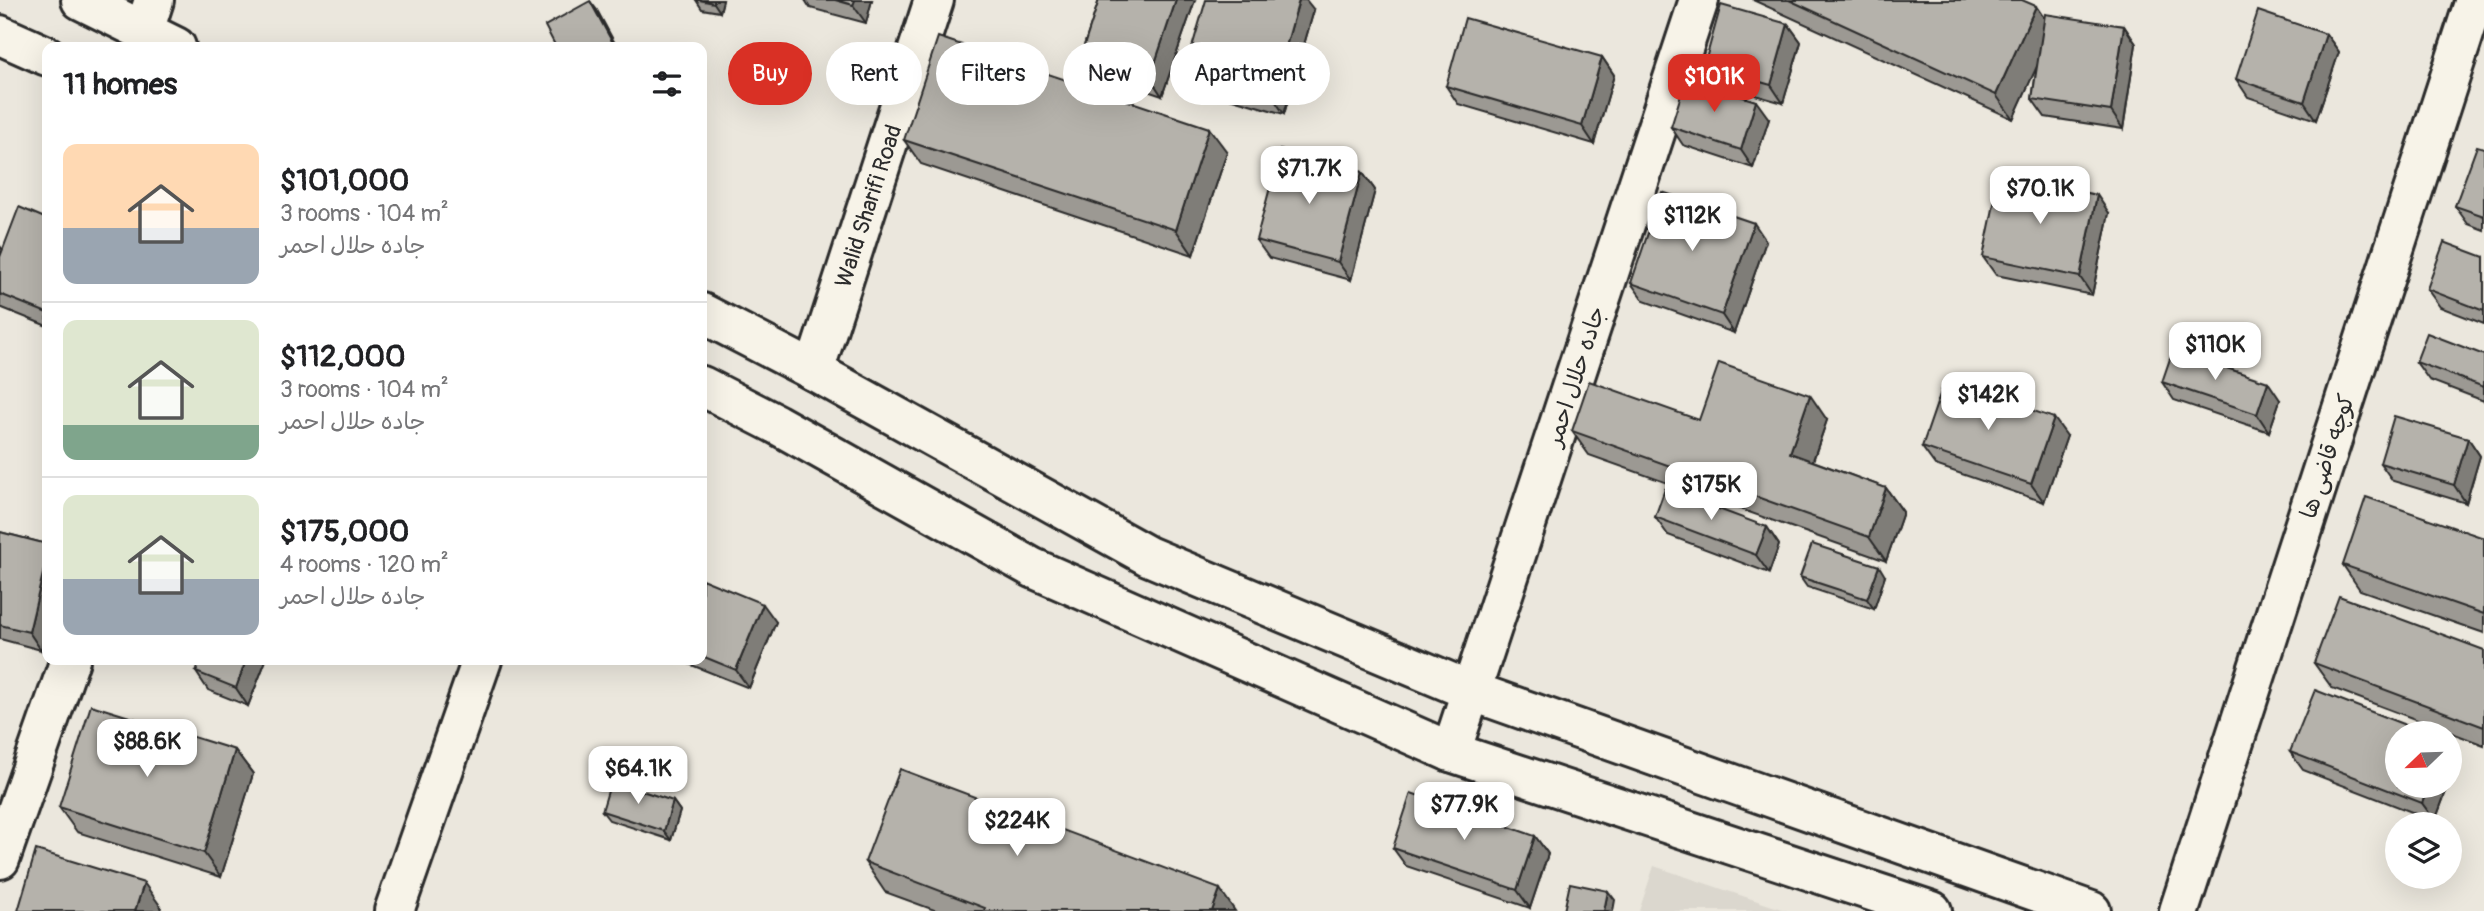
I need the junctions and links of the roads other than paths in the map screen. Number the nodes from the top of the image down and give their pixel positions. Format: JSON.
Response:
{"nodes":[{"id":1,"x":82,"y":0,"type":"edge"},
{"id":2,"x":934,"y":0,"type":"edge"},
{"id":3,"x":1699,"y":0,"type":"edge"},
{"id":4,"x":2475,"y":0,"type":"edge"},
{"id":5,"x":158,"y":26,"type":"edge"},
{"id":6,"x":0,"y":35,"type":"edge"},
{"id":7,"x":42,"y":54,"type":"edge"},
{"id":8,"x":707,"y":316,"type":"edge"},
{"id":9,"x":814,"y":371,"type":"junction"},
{"id":10,"x":707,"y":389,"type":"edge"},
{"id":11,"x":68,"y":665,"type":"edge"},
{"id":12,"x":480,"y":665,"type":"edge"},
{"id":13,"x":1471,"y":691,"type":"junction"},
{"id":14,"x":1451,"y":752,"type":"junction"},
{"id":15,"x":0,"y":859,"type":"edge"},
{"id":16,"x":2082,"y":910,"type":"edge"},
{"id":17,"x":394,"y":911,"type":"edge"},
{"id":18,"x":1932,"y":911,"type":"edge"},
{"id":19,"x":2179,"y":911,"type":"edge"}],
"edges":[{"from":1,"to":5,"type":"street"},
{"from":2,"to":9,"type":"street","name":"Walid Sharifi Road"},
{"from":3,"to":13,"type":"street","name":"جاده حلال احمر"},
{"from":4,"to":19,"type":"street","name":"کوچه قاضی ها"},
{"from":6,"to":7,"type":"street"},
{"from":8,"to":9,"type":"street"},
{"from":9,"to":13,"type":"street"},
{"from":10,"to":14,"type":"street"},
{"from":11,"to":15,"type":"street"},
{"from":12,"to":17,"type":"street"},
{"from":13,"to":14,"type":"street","name":"جاده حلال احمر"},
{"from":13,"to":16,"type":"street"},
{"from":14,"to":18,"type":"street"}]}
